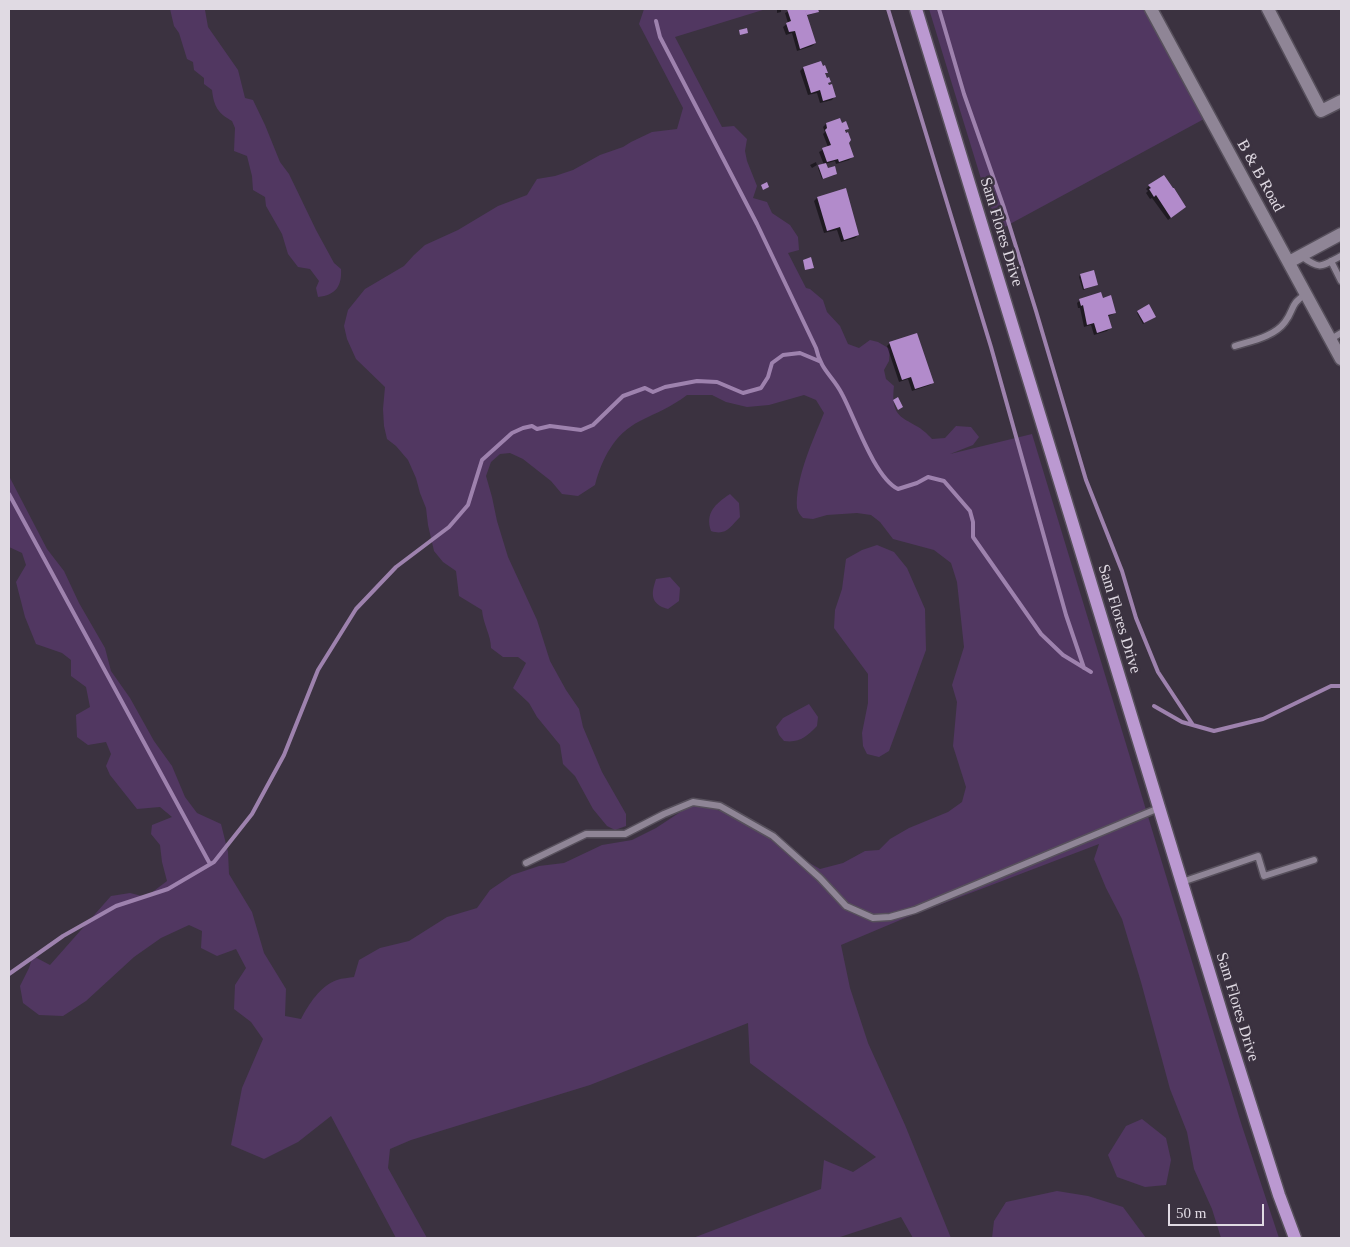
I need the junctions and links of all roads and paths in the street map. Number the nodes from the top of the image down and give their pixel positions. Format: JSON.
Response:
{"nodes":[{"id":1,"x":916,"y":9,"type":"edge"},
{"id":2,"x":1151,"y":9,"type":"edge"},
{"id":3,"x":1268,"y":9,"type":"edge"},
{"id":4,"x":1341,"y":101,"type":"edge"},
{"id":5,"x":1341,"y":234,"type":"edge"},
{"id":6,"x":1301,"y":256,"type":"junction"},
{"id":7,"x":1341,"y":256,"type":"edge"},
{"id":8,"x":1331,"y":261,"type":"junction"},
{"id":9,"x":1289,"y":262,"type":"junction"},
{"id":10,"x":1341,"y":281,"type":"edge"},
{"id":11,"x":1306,"y":294,"type":"junction"},
{"id":12,"x":1336,"y":336,"type":"edge"},
{"id":13,"x":1235,"y":346,"type":"dead end"},
{"id":14,"x":1341,"y":359,"type":"edge"},
{"id":15,"x":1159,"y":808,"type":"junction"},
{"id":16,"x":1314,"y":860,"type":"dead end"},
{"id":17,"x":526,"y":863,"type":"dead end"},
{"id":18,"x":1182,"y":882,"type":"junction"},
{"id":19,"x":1295,"y":1238,"type":"edge"}],
"edges":[{"from":1,"to":15,"type":"main road","name":"Sam Flores Drive"},
{"from":2,"to":9,"type":"street","name":"B & B Road"},
{"from":3,"to":4,"type":"street"},
{"from":5,"to":6,"type":"street"},
{"from":6,"to":8,"type":"lane"},
{"from":6,"to":9,"type":"street"},
{"from":7,"to":8,"type":"lane"},
{"from":8,"to":10,"type":"lane"},
{"from":9,"to":11,"type":"street","name":"B & B Road"},
{"from":11,"to":12,"type":"street","name":"B & B Road"},
{"from":11,"to":13,"type":"lane"},
{"from":12,"to":14,"type":"street","name":"B & B Road"},
{"from":15,"to":17,"type":"lane"},
{"from":15,"to":18,"type":"main road","name":"Sam Flores Drive"},
{"from":16,"to":18,"type":"lane"},
{"from":18,"to":19,"type":"main road","name":"Sam Flores Drive"}]}
